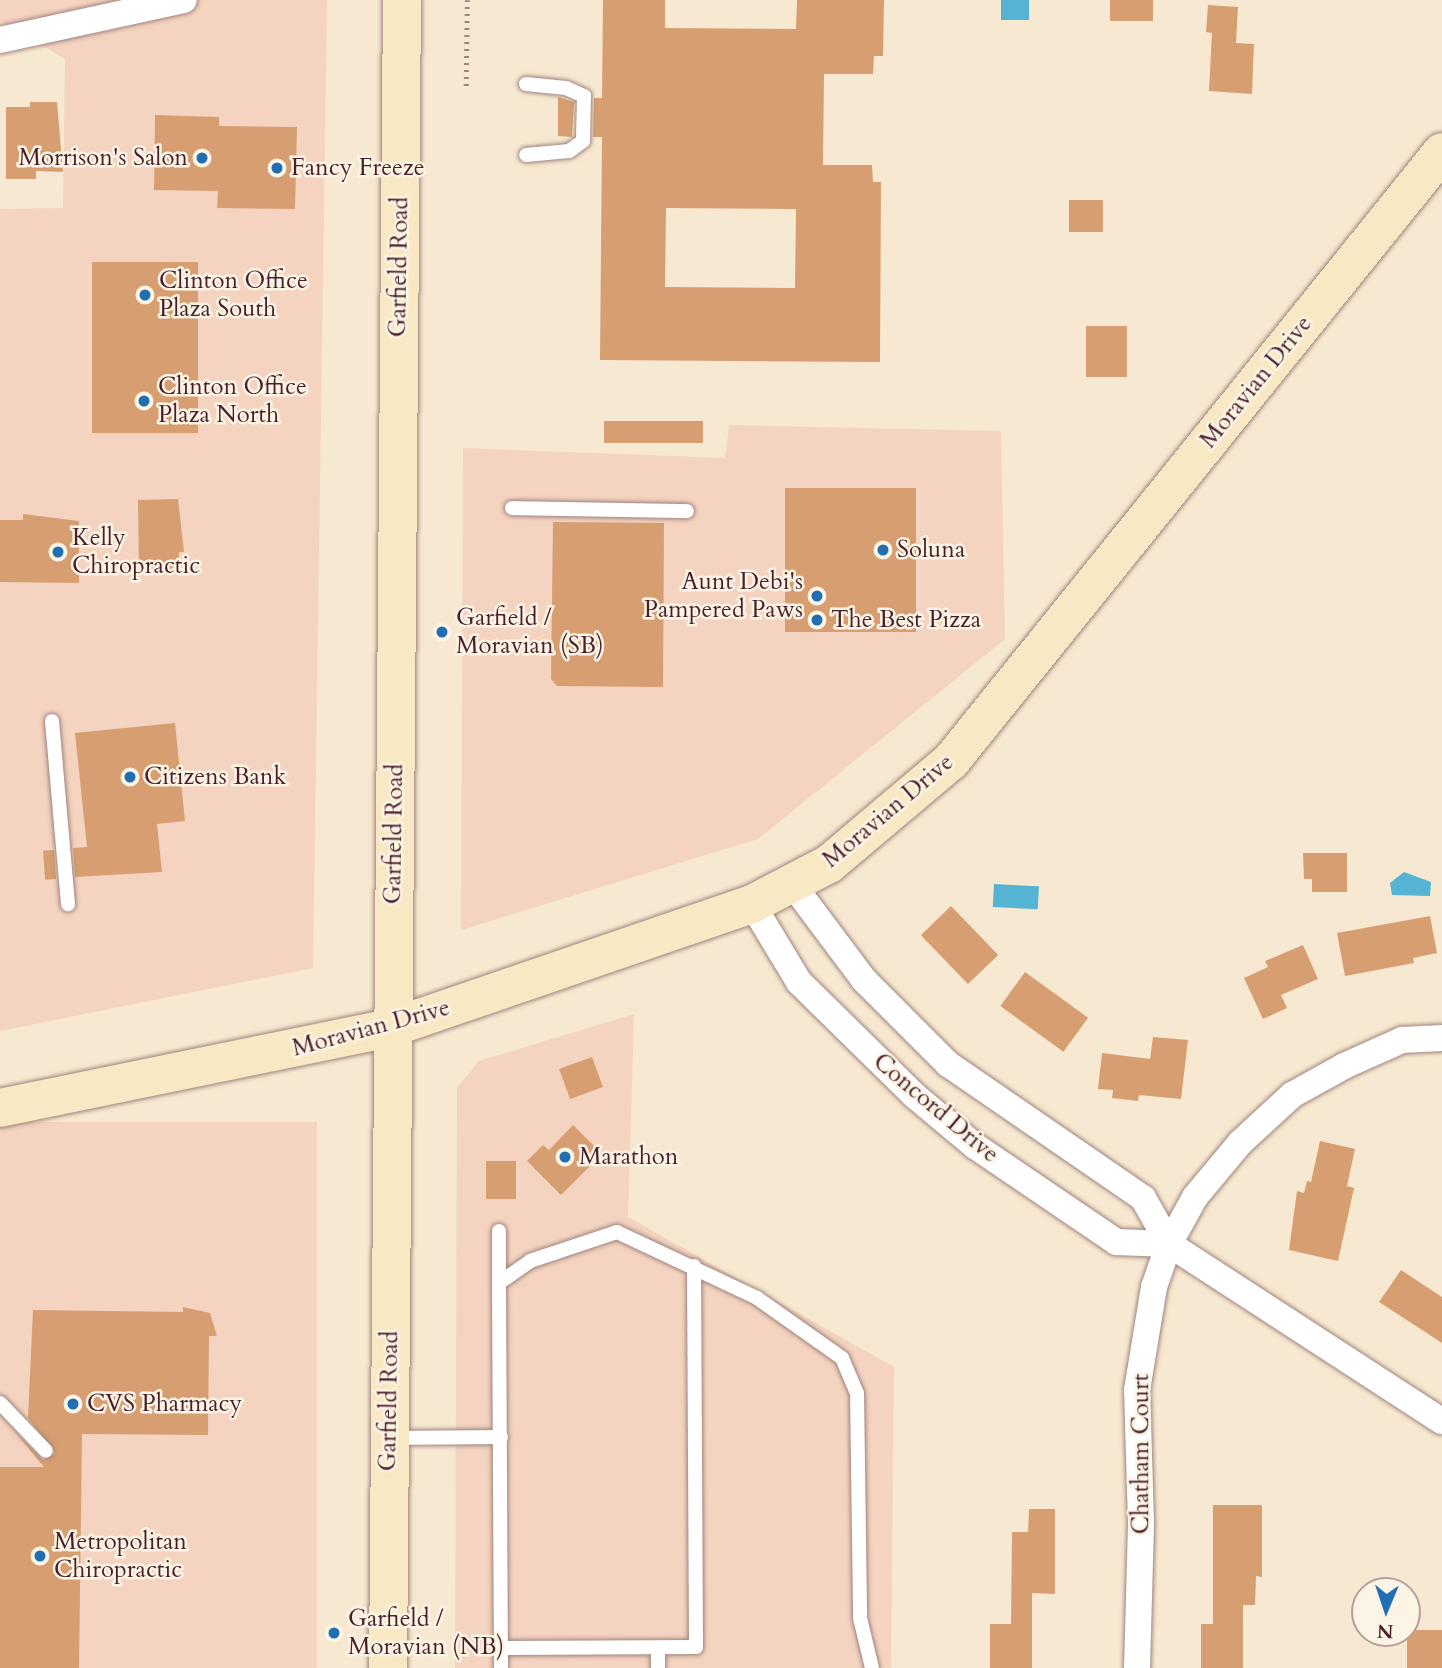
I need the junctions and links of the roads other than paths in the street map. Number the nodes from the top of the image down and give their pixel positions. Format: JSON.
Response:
{"nodes":[{"id":1,"x":184,"y":0,"type":"edge"},
{"id":2,"x":402,"y":0,"type":"edge"},
{"id":3,"x":0,"y":40,"type":"edge"},
{"id":4,"x":526,"y":84,"type":"dead end"},
{"id":5,"x":1442,"y":152,"type":"edge"},
{"id":6,"x":526,"y":155,"type":"dead end"},
{"id":7,"x":512,"y":508,"type":"dead end"},
{"id":8,"x":687,"y":511,"type":"dead end"},
{"id":9,"x":52,"y":721,"type":"dead end"},
{"id":10,"x":793,"y":885,"type":"junction"},
{"id":11,"x":68,"y":904,"type":"dead end"},
{"id":12,"x":752,"y":904,"type":"junction"},
{"id":13,"x":393,"y":1027,"type":"junction"},
{"id":14,"x":1442,"y":1038,"type":"edge"},
{"id":15,"x":0,"y":1108,"type":"edge"},
{"id":16,"x":499,"y":1231,"type":"dead end"},
{"id":17,"x":1169,"y":1244,"type":"junction"},
{"id":18,"x":694,"y":1266,"type":"junction"},
{"id":19,"x":499,"y":1283,"type":"junction"},
{"id":20,"x":0,"y":1403,"type":"edge"},
{"id":21,"x":1442,"y":1421,"type":"edge"},
{"id":22,"x":501,"y":1437,"type":"junction"},
{"id":23,"x":388,"y":1438,"type":"junction"},
{"id":24,"x":46,"y":1451,"type":"dead end"},
{"id":25,"x":501,"y":1648,"type":"junction"},
{"id":26,"x":658,"y":1648,"type":"junction"},
{"id":27,"x":388,"y":1668,"type":"edge"},
{"id":28,"x":501,"y":1668,"type":"edge"},
{"id":29,"x":659,"y":1668,"type":"edge"},
{"id":30,"x":872,"y":1668,"type":"edge"},
{"id":31,"x":1137,"y":1668,"type":"edge"}],
"edges":[{"from":1,"to":3,"type":"street"},
{"from":2,"to":13,"type":"street","name":"Garfield Road"},
{"from":4,"to":6,"type":"lane"},
{"from":5,"to":10,"type":"street","name":"Moravian Drive"},
{"from":7,"to":8,"type":"lane"},
{"from":9,"to":11,"type":"lane"},
{"from":10,"to":12,"type":"street","name":"Moravian Drive"},
{"from":10,"to":17,"type":"street","name":"Concord Drive"},
{"from":12,"to":13,"type":"street","name":"Moravian Drive"},
{"from":12,"to":17,"type":"street","name":"Concord Drive"},
{"from":13,"to":15,"type":"street","name":"Moravian Drive"},
{"from":13,"to":23,"type":"street","name":"Garfield Road"},
{"from":14,"to":17,"type":"street","name":"Chatham Court"},
{"from":16,"to":19,"type":"lane"},
{"from":17,"to":21,"type":"street","name":"Concord Drive"},
{"from":17,"to":31,"type":"street","name":"Chatham Court"},
{"from":18,"to":19,"type":"lane"},
{"from":18,"to":26,"type":"lane"},
{"from":18,"to":30,"type":"lane"},
{"from":19,"to":22,"type":"lane"},
{"from":20,"to":24,"type":"lane"},
{"from":22,"to":23,"type":"lane"},
{"from":22,"to":25,"type":"lane"},
{"from":23,"to":27,"type":"street","name":"Garfield Road"},
{"from":25,"to":26,"type":"lane"},
{"from":25,"to":28,"type":"lane"},
{"from":26,"to":29,"type":"lane"}]}
